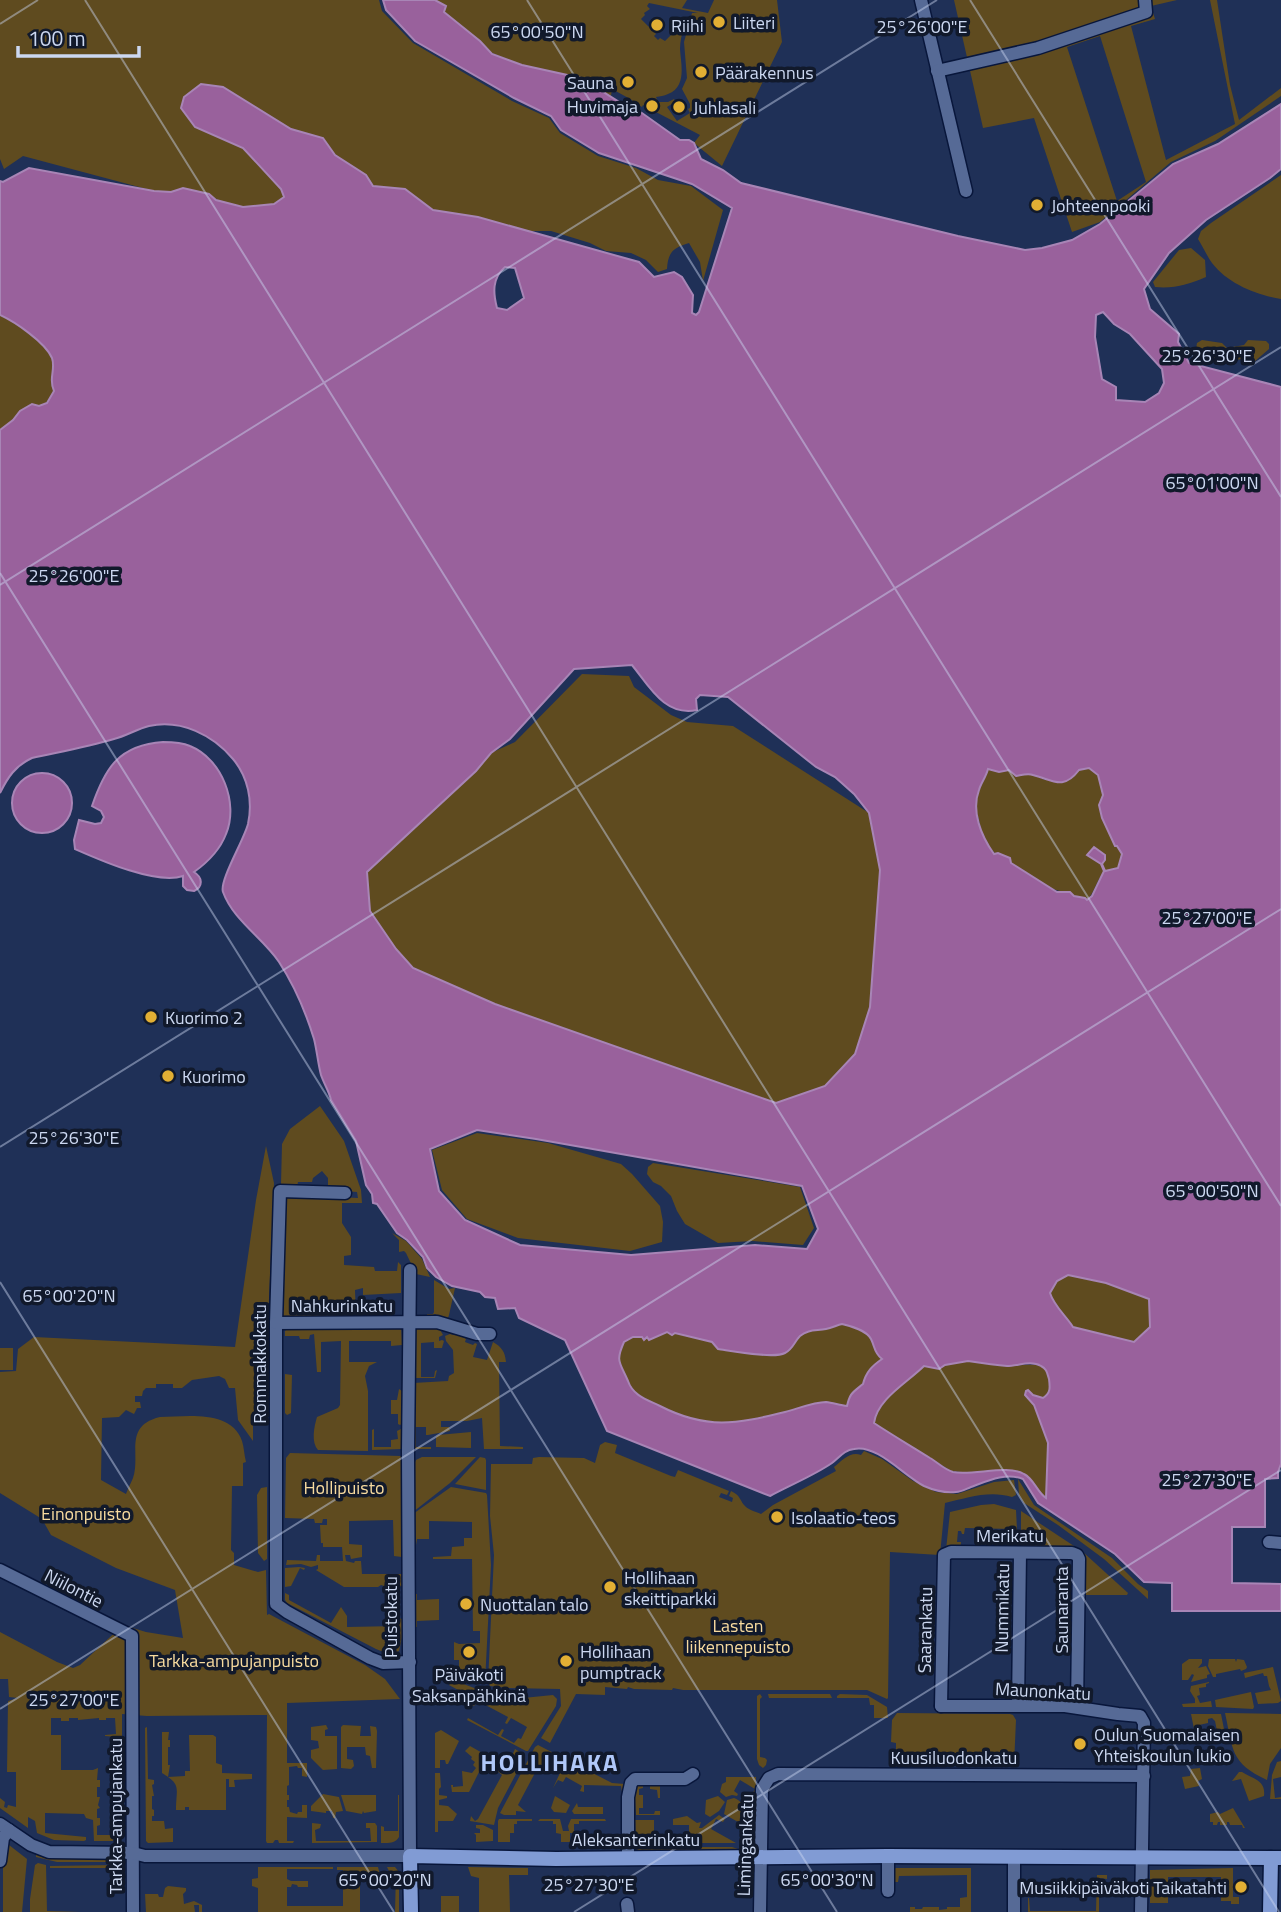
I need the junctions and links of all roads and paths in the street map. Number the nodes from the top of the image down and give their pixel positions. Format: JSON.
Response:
{"nodes":[{"id":1,"x":921,"y":0,"type":"edge"},
{"id":2,"x":1144,"y":0,"type":"edge"},
{"id":3,"x":937,"y":71,"type":"junction"},
{"id":4,"x":966,"y":191,"type":"dead end"},
{"id":5,"x":345,"y":1193,"type":"dead end"},
{"id":6,"x":410,"y":1270,"type":"dead end"},
{"id":7,"x":276,"y":1323,"type":"junction"},
{"id":8,"x":408,"y":1323,"type":"junction"},
{"id":9,"x":491,"y":1334,"type":"dead end"},
{"id":10,"x":1020,"y":1553,"type":"junction"},
{"id":11,"x":944,"y":1555,"type":"joint"},
{"id":12,"x":1077,"y":1555,"type":"joint"},
{"id":13,"x":0,"y":1570,"type":"edge"},
{"id":14,"x":132,"y":1636,"type":"joint"},
{"id":15,"x":410,"y":1662,"type":"junction"},
{"id":16,"x":1018,"y":1705,"type":"junction"},
{"id":17,"x":1077,"y":1707,"type":"junction"},
{"id":18,"x":937,"y":1708,"type":"joint"},
{"id":19,"x":693,"y":1774,"type":"dead end"},
{"id":20,"x":1143,"y":1776,"type":"junction"},
{"id":21,"x":767,"y":1780,"type":"joint"},
{"id":22,"x":4,"y":1827,"type":"edge"},
{"id":23,"x":133,"y":1853,"type":"junction"},
{"id":24,"x":410,"y":1856,"type":"junction"},
{"id":25,"x":888,"y":1856,"type":"junction"},
{"id":26,"x":761,"y":1857,"type":"junction"},
{"id":27,"x":1014,"y":1857,"type":"junction"},
{"id":28,"x":1142,"y":1857,"type":"junction"},
{"id":29,"x":1276,"y":1858,"type":"edge"},
{"id":30,"x":628,"y":1859,"type":"junction"},
{"id":31,"x":0,"y":1861,"type":"edge"},
{"id":32,"x":888,"y":1891,"type":"dead end"},
{"id":33,"x":133,"y":1912,"type":"edge"},
{"id":34,"x":411,"y":1912,"type":"edge"},
{"id":35,"x":760,"y":1912,"type":"edge"},
{"id":36,"x":1014,"y":1912,"type":"edge"},
{"id":37,"x":1141,"y":1912,"type":"edge"},
{"id":38,"x":1270,"y":1912,"type":"edge"}],
"edges":[{"from":1,"to":3,"type":"street"},
{"from":2,"to":3,"type":"street"},
{"from":3,"to":4,"type":"street"},
{"from":5,"to":7,"type":"street","name":"Rommakkokatu"},
{"from":6,"to":8,"type":"street","name":"Puistokatu"},
{"from":7,"to":8,"type":"street","name":"Nahkurinkatu"},
{"from":7,"to":15,"type":"street","name":"Rommakkokatu"},
{"from":8,"to":9,"type":"street"},
{"from":8,"to":15,"type":"street","name":"Puistokatu"},
{"from":10,"to":11,"type":"street","name":"Merikatu"},
{"from":10,"to":12,"type":"street","name":"Merikatu"},
{"from":10,"to":16,"type":"street","name":"Nummikatu"},
{"from":11,"to":18,"type":"street","name":"Saarankatu"},
{"from":12,"to":17,"type":"street","name":"Saunaranta"},
{"from":13,"to":14,"type":"street","name":"Niilontie"},
{"from":14,"to":23,"type":"street","name":"Tarkka-ampujankatu"},
{"from":15,"to":24,"type":"street","name":"Puistokatu"},
{"from":16,"to":17,"type":"street","name":"Maunonkatu"},
{"from":16,"to":18,"type":"street","name":"Maunonkatu"},
{"from":17,"to":20,"type":"street","name":"Maunonkatu"},
{"from":19,"to":30,"type":"street"},
{"from":20,"to":21,"type":"street","name":"Kuusiluodonkatu"},
{"from":20,"to":28,"type":"street"},
{"from":21,"to":26,"type":"street","name":"Limingankatu"},
{"from":22,"to":23,"type":"street","name":"Aleksanterinkatu"},
{"from":22,"to":31,"type":"street"},
{"from":23,"to":24,"type":"street","name":"Aleksanterinkatu"},
{"from":23,"to":33,"type":"street","name":"Tarkka-ampujankatu"},
{"from":24,"to":30,"type":"main road","name":"Aleksanterinkatu"},
{"from":24,"to":34,"type":"main road","name":"Puistokatu"},
{"from":25,"to":26,"type":"main road","name":"Aleksanterinkatu"},
{"from":25,"to":27,"type":"main road","name":"Aleksanterinkatu"},
{"from":25,"to":32,"type":"street"},
{"from":26,"to":30,"type":"main road","name":"Aleksanterinkatu"},
{"from":26,"to":35,"type":"street","name":"Limingankatu"},
{"from":27,"to":28,"type":"main road","name":"Aleksanterinkatu"},
{"from":27,"to":36,"type":"street"},
{"from":28,"to":29,"type":"main road","name":"Aleksanterinkatu"},
{"from":28,"to":37,"type":"street"},
{"from":29,"to":38,"type":"main road"}]}
